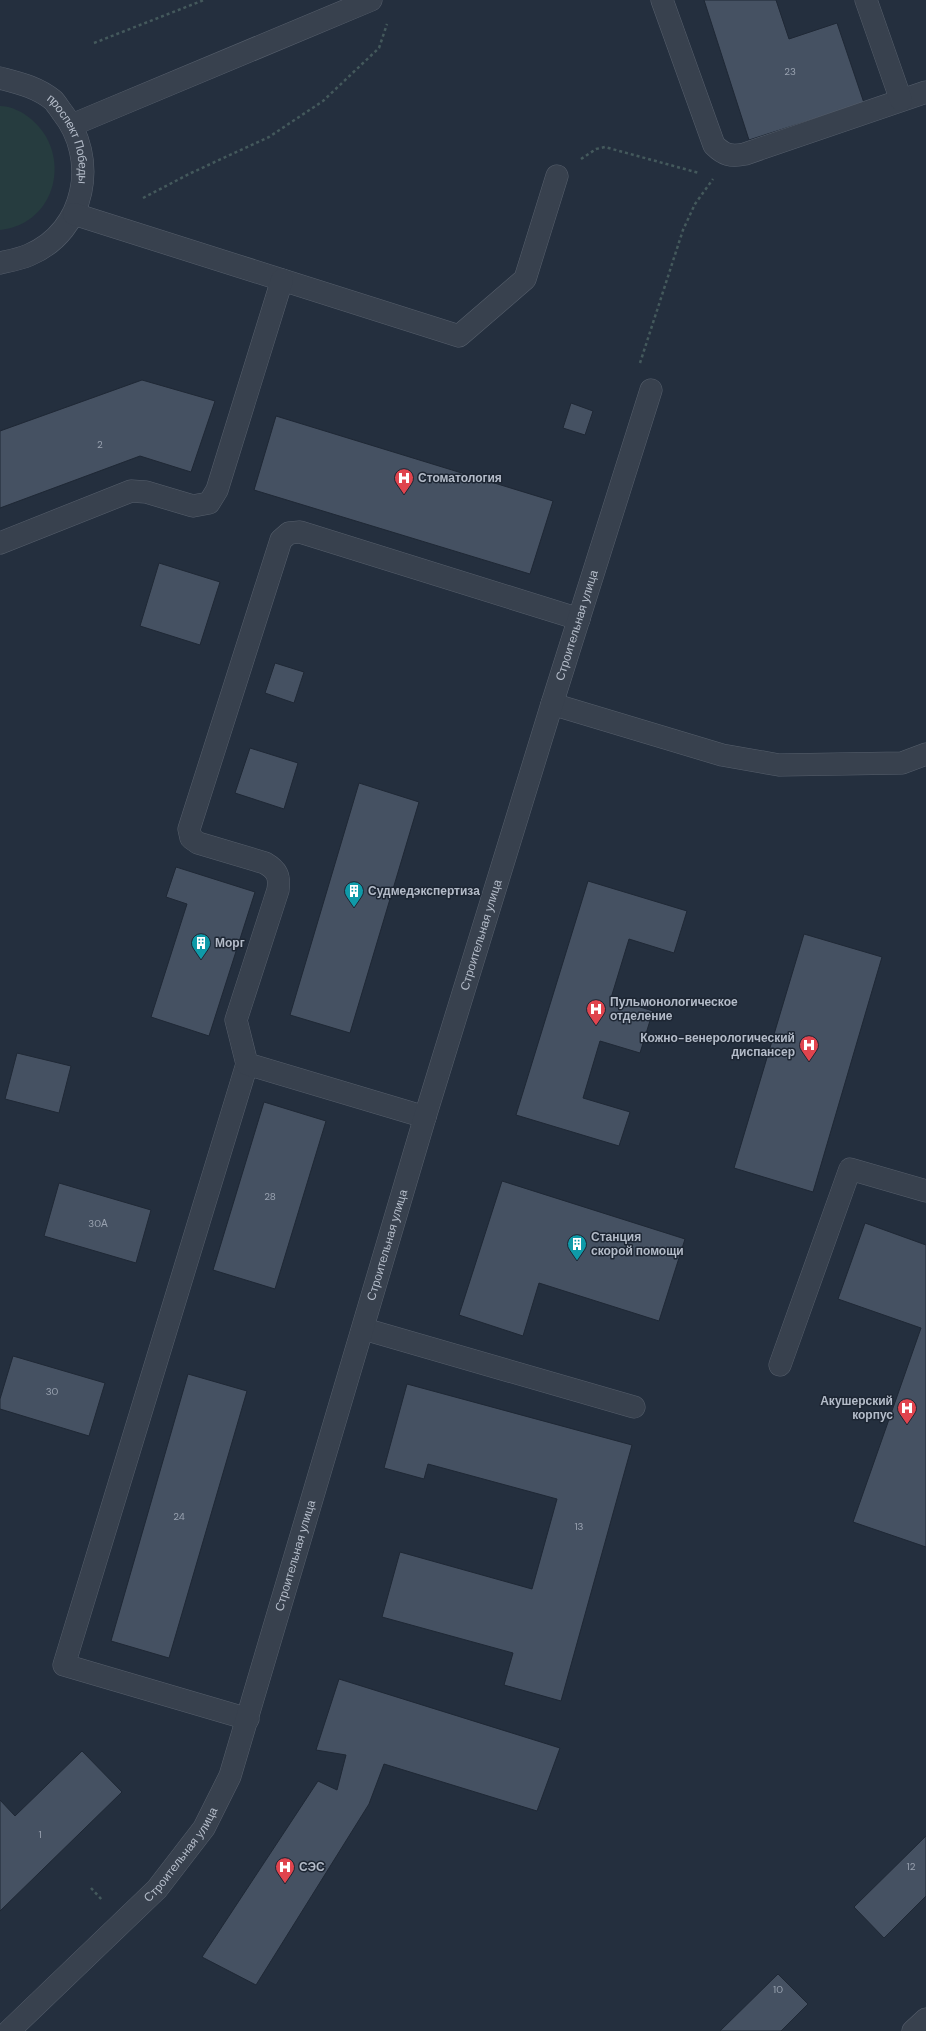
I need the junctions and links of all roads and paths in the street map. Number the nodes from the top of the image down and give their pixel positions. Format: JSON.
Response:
{"nodes":[{"id":1,"x":204,"y":0,"type":"edge"},
{"id":2,"x":370,"y":0,"type":"edge"},
{"id":3,"x":662,"y":0,"type":"edge"},
{"id":4,"x":866,"y":0,"type":"edge"},
{"id":5,"x":387,"y":20,"type":"dead end"},
{"id":6,"x":94,"y":43,"type":"dead end"},
{"id":7,"x":0,"y":78,"type":"edge"},
{"id":8,"x":926,"y":92,"type":"edge"},
{"id":9,"x":901,"y":100,"type":"junction"},
{"id":10,"x":72,"y":124,"type":"junction"},
{"id":11,"x":702,"y":174,"type":"dead end"},
{"id":12,"x":558,"y":176,"type":"joint"},
{"id":13,"x":710,"y":176,"type":"dead end"},
{"id":14,"x":143,"y":198,"type":"dead end"},
{"id":15,"x":74,"y":214,"type":"junction"},
{"id":16,"x":0,"y":263,"type":"edge"},
{"id":17,"x":282,"y":280,"type":"junction"},
{"id":18,"x":639,"y":364,"type":"dead end"},
{"id":19,"x":651,"y":390,"type":"dead end"},
{"id":20,"x":0,"y":543,"type":"edge"},
{"id":21,"x":579,"y":619,"type":"junction"},
{"id":22,"x":552,"y":704,"type":"junction"},
{"id":23,"x":926,"y":754,"type":"edge"},
{"id":24,"x":247,"y":1064,"type":"junction"},
{"id":25,"x":425,"y":1117,"type":"junction"},
{"id":26,"x":926,"y":1191,"type":"edge"},
{"id":27,"x":364,"y":1329,"type":"junction"},
{"id":28,"x":780,"y":1365,"type":"dead end"},
{"id":29,"x":634,"y":1407,"type":"dead end"},
{"id":30,"x":248,"y":1719,"type":"junction"},
{"id":31,"x":91,"y":1888,"type":"dead end"},
{"id":32,"x":105,"y":1903,"type":"dead end"},
{"id":33,"x":926,"y":2019,"type":"edge"},
{"id":34,"x":9,"y":2031,"type":"edge"},
{"id":35,"x":913,"y":2031,"type":"edge"}],
"edges":[{"from":1,"to":6,"type":"path"},
{"from":2,"to":10,"type":"street"},
{"from":3,"to":9,"type":"street"},
{"from":4,"to":9,"type":"street"},
{"from":5,"to":14,"type":"path"},
{"from":7,"to":10,"type":"street","name":"проспект Победы"},
{"from":8,"to":9,"type":"street"},
{"from":10,"to":15,"type":"street","name":"проспект Победы"},
{"from":11,"to":12,"type":"path"},
{"from":12,"to":17,"type":"street"},
{"from":13,"to":18,"type":"path"},
{"from":15,"to":16,"type":"street","name":"проспект Победы"},
{"from":15,"to":17,"type":"street"},
{"from":17,"to":20,"type":"street"},
{"from":19,"to":21,"type":"street","name":"Строительная улица"},
{"from":21,"to":22,"type":"street","name":"Строительная улица"},
{"from":21,"to":24,"type":"street"},
{"from":22,"to":23,"type":"street"},
{"from":22,"to":25,"type":"street","name":"Строительная улица"},
{"from":24,"to":25,"type":"street"},
{"from":24,"to":30,"type":"street"},
{"from":25,"to":27,"type":"street","name":"Строительная улица"},
{"from":26,"to":28,"type":"street"},
{"from":27,"to":29,"type":"street"},
{"from":27,"to":30,"type":"street","name":"Строительная улица"},
{"from":30,"to":34,"type":"street","name":"Строительная улица"},
{"from":31,"to":32,"type":"path"},
{"from":33,"to":35,"type":"street"}]}
